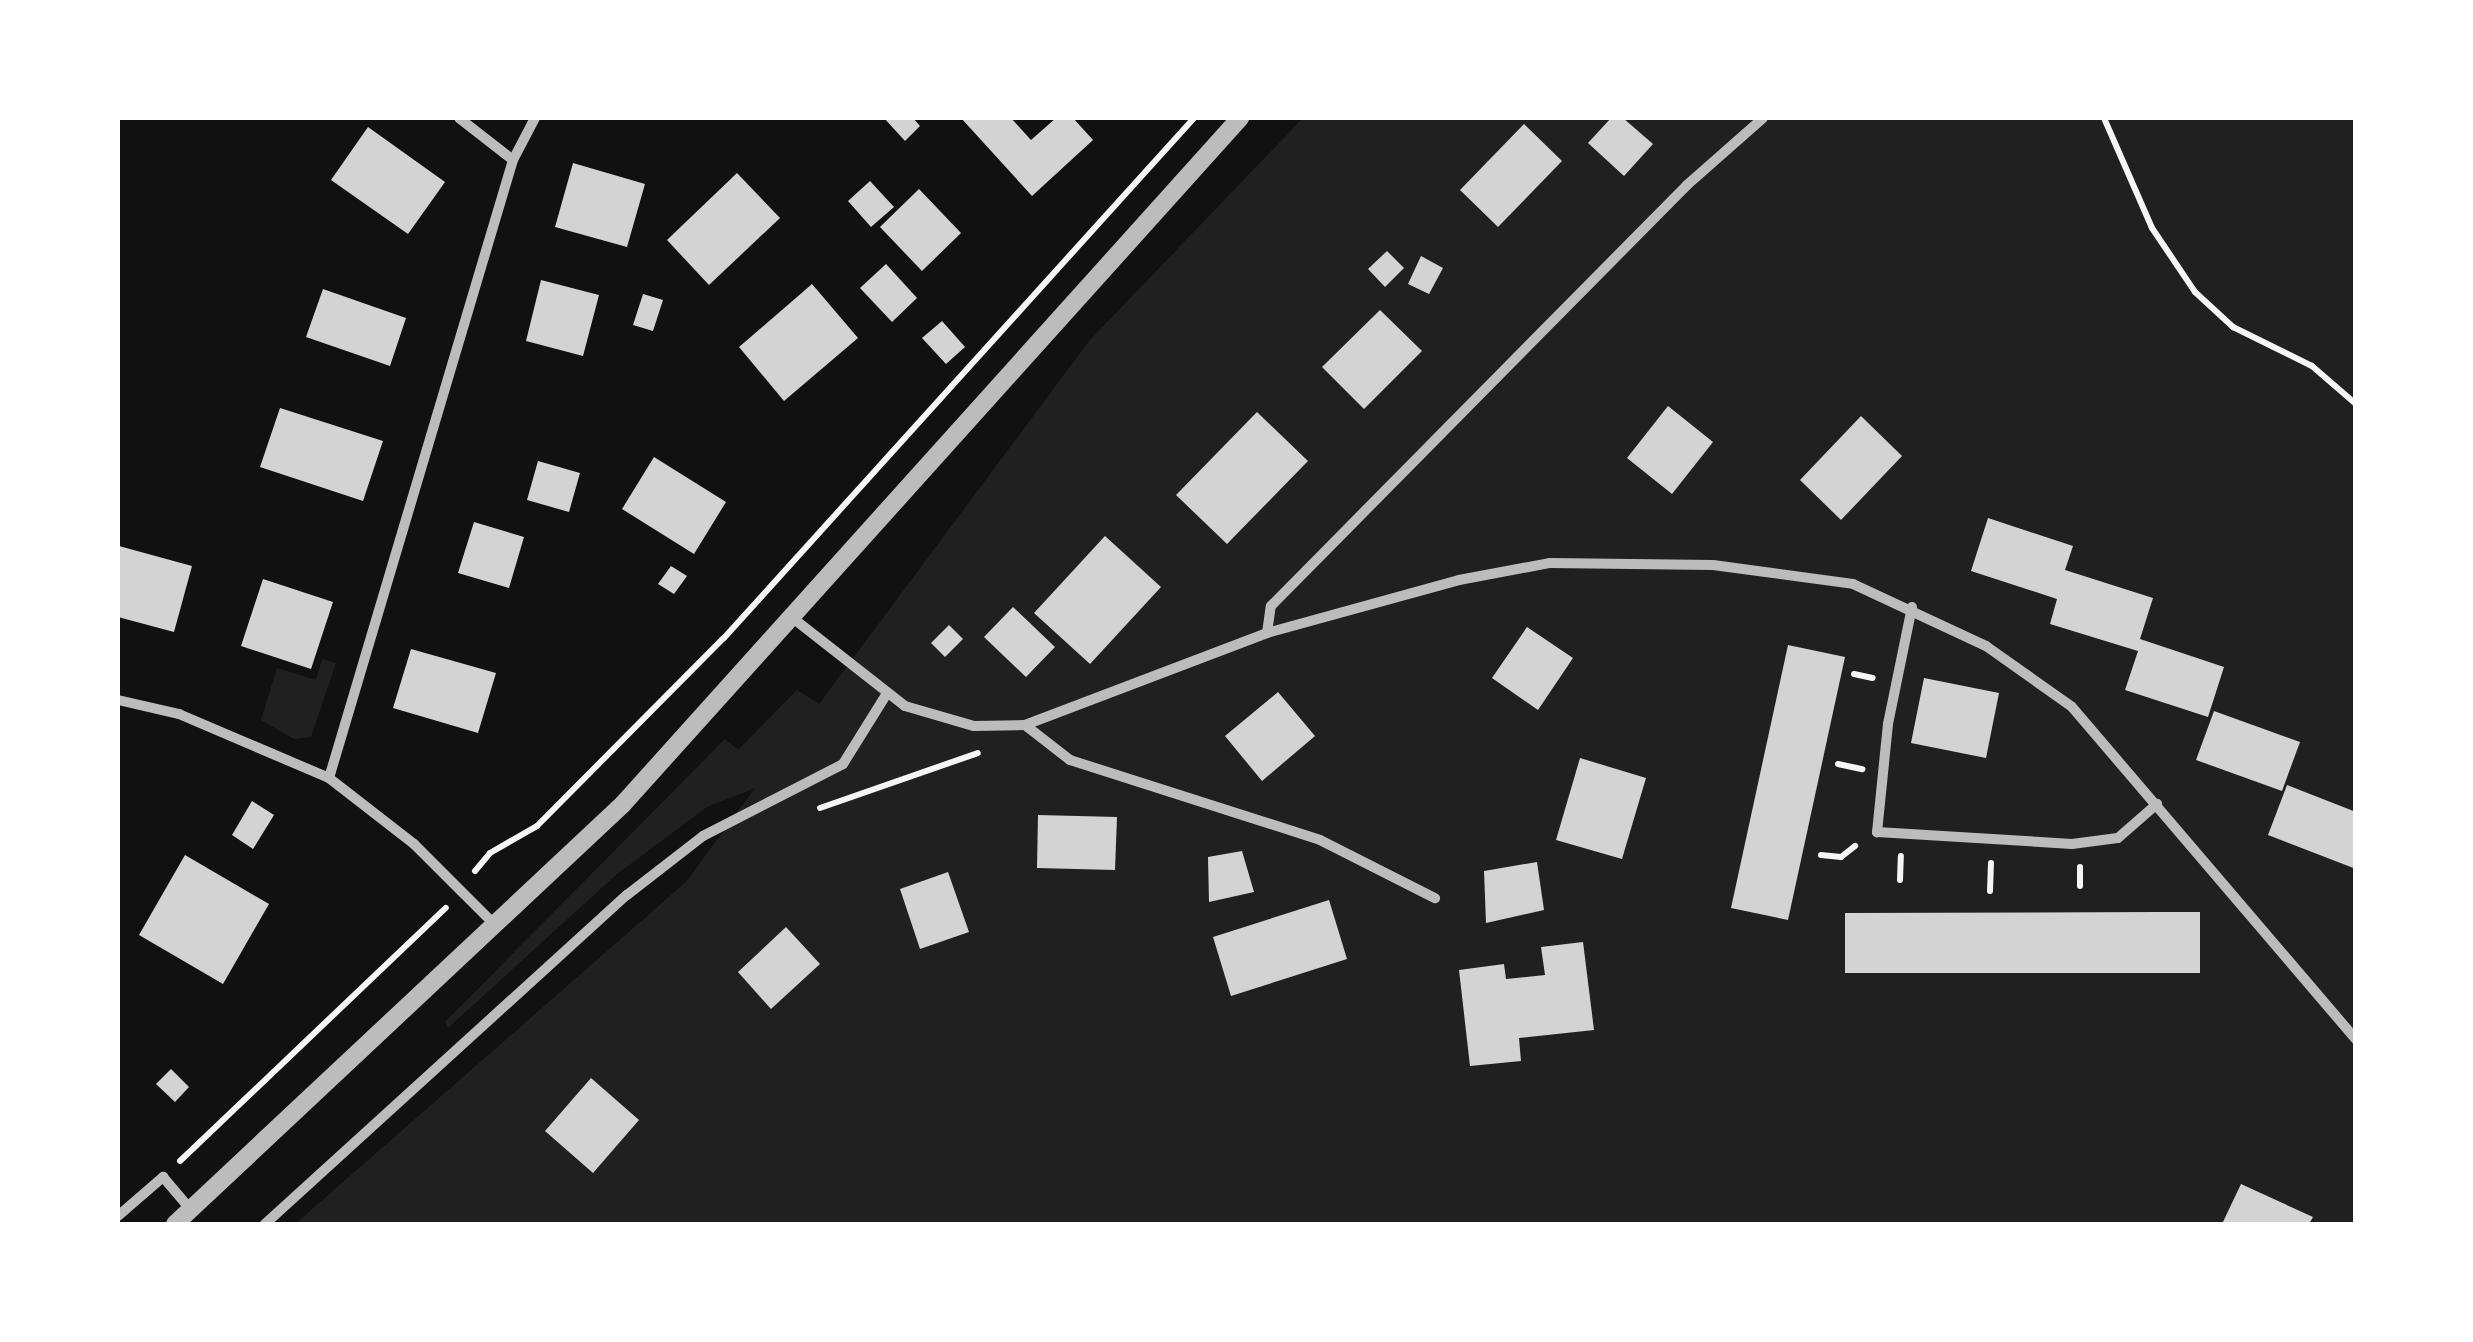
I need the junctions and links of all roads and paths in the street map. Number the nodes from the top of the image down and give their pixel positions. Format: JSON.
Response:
{"nodes":[{"id":1,"x":459,"y":118,"type":"edge"},
{"id":2,"x":534,"y":118,"type":"edge"},
{"id":3,"x":1194,"y":118,"type":"edge"},
{"id":4,"x":1240,"y":118,"type":"edge"},
{"id":5,"x":1763,"y":118,"type":"edge"},
{"id":6,"x":2104,"y":118,"type":"edge"},
{"id":7,"x":513,"y":160,"type":"junction"},
{"id":8,"x":2356,"y":404,"type":"edge"},
{"id":9,"x":1912,"y":608,"type":"junction"},
{"id":10,"x":794,"y":619,"type":"junction"},
{"id":11,"x":1267,"y":634,"type":"junction"},
{"id":12,"x":886,"y":695,"type":"junction"},
{"id":13,"x":118,"y":700,"type":"edge"},
{"id":14,"x":1025,"y":725,"type":"junction"},
{"id":15,"x":329,"y":778,"type":"junction"},
{"id":16,"x":2157,"y":804,"type":"junction"},
{"id":17,"x":801,"y":815,"type":"dead end"},
{"id":18,"x":1877,"y":830,"type":"junction"},
{"id":19,"x":1821,"y":855,"type":"dead end"},
{"id":20,"x":460,"y":889,"type":"junction"},
{"id":21,"x":1434,"y":898,"type":"dead end"},
{"id":22,"x":496,"y":926,"type":"junction"},
{"id":23,"x":2356,"y":1040,"type":"edge"},
{"id":24,"x":163,"y":1177,"type":"junction"},
{"id":25,"x":191,"y":1210,"type":"junction"},
{"id":26,"x":118,"y":1216,"type":"edge"},
{"id":27,"x":175,"y":1224,"type":"edge"},
{"id":28,"x":265,"y":1224,"type":"edge"}],
"edges":[{"from":1,"to":7,"type":"street"},
{"from":2,"to":7,"type":"street"},
{"from":3,"to":20,"type":"path"},
{"from":4,"to":10,"type":"street"},
{"from":5,"to":11,"type":"street"},
{"from":6,"to":8,"type":"path"},
{"from":7,"to":15,"type":"street"},
{"from":9,"to":11,"type":"street"},
{"from":9,"to":16,"type":"street"},
{"from":9,"to":18,"type":"street"},
{"from":10,"to":12,"type":"street"},
{"from":10,"to":22,"type":"street"},
{"from":11,"to":14,"type":"street"},
{"from":12,"to":14,"type":"street"},
{"from":12,"to":28,"type":"street"},
{"from":13,"to":15,"type":"street"},
{"from":14,"to":17,"type":"path"},
{"from":14,"to":21,"type":"street"},
{"from":15,"to":20,"type":"street"},
{"from":16,"to":18,"type":"street"},
{"from":16,"to":23,"type":"street"},
{"from":18,"to":19,"type":"path"},
{"from":20,"to":22,"type":"street"},
{"from":20,"to":24,"type":"path"},
{"from":22,"to":25,"type":"street"},
{"from":24,"to":25,"type":"street"},
{"from":24,"to":26,"type":"street"},
{"from":25,"to":27,"type":"street"}]}
